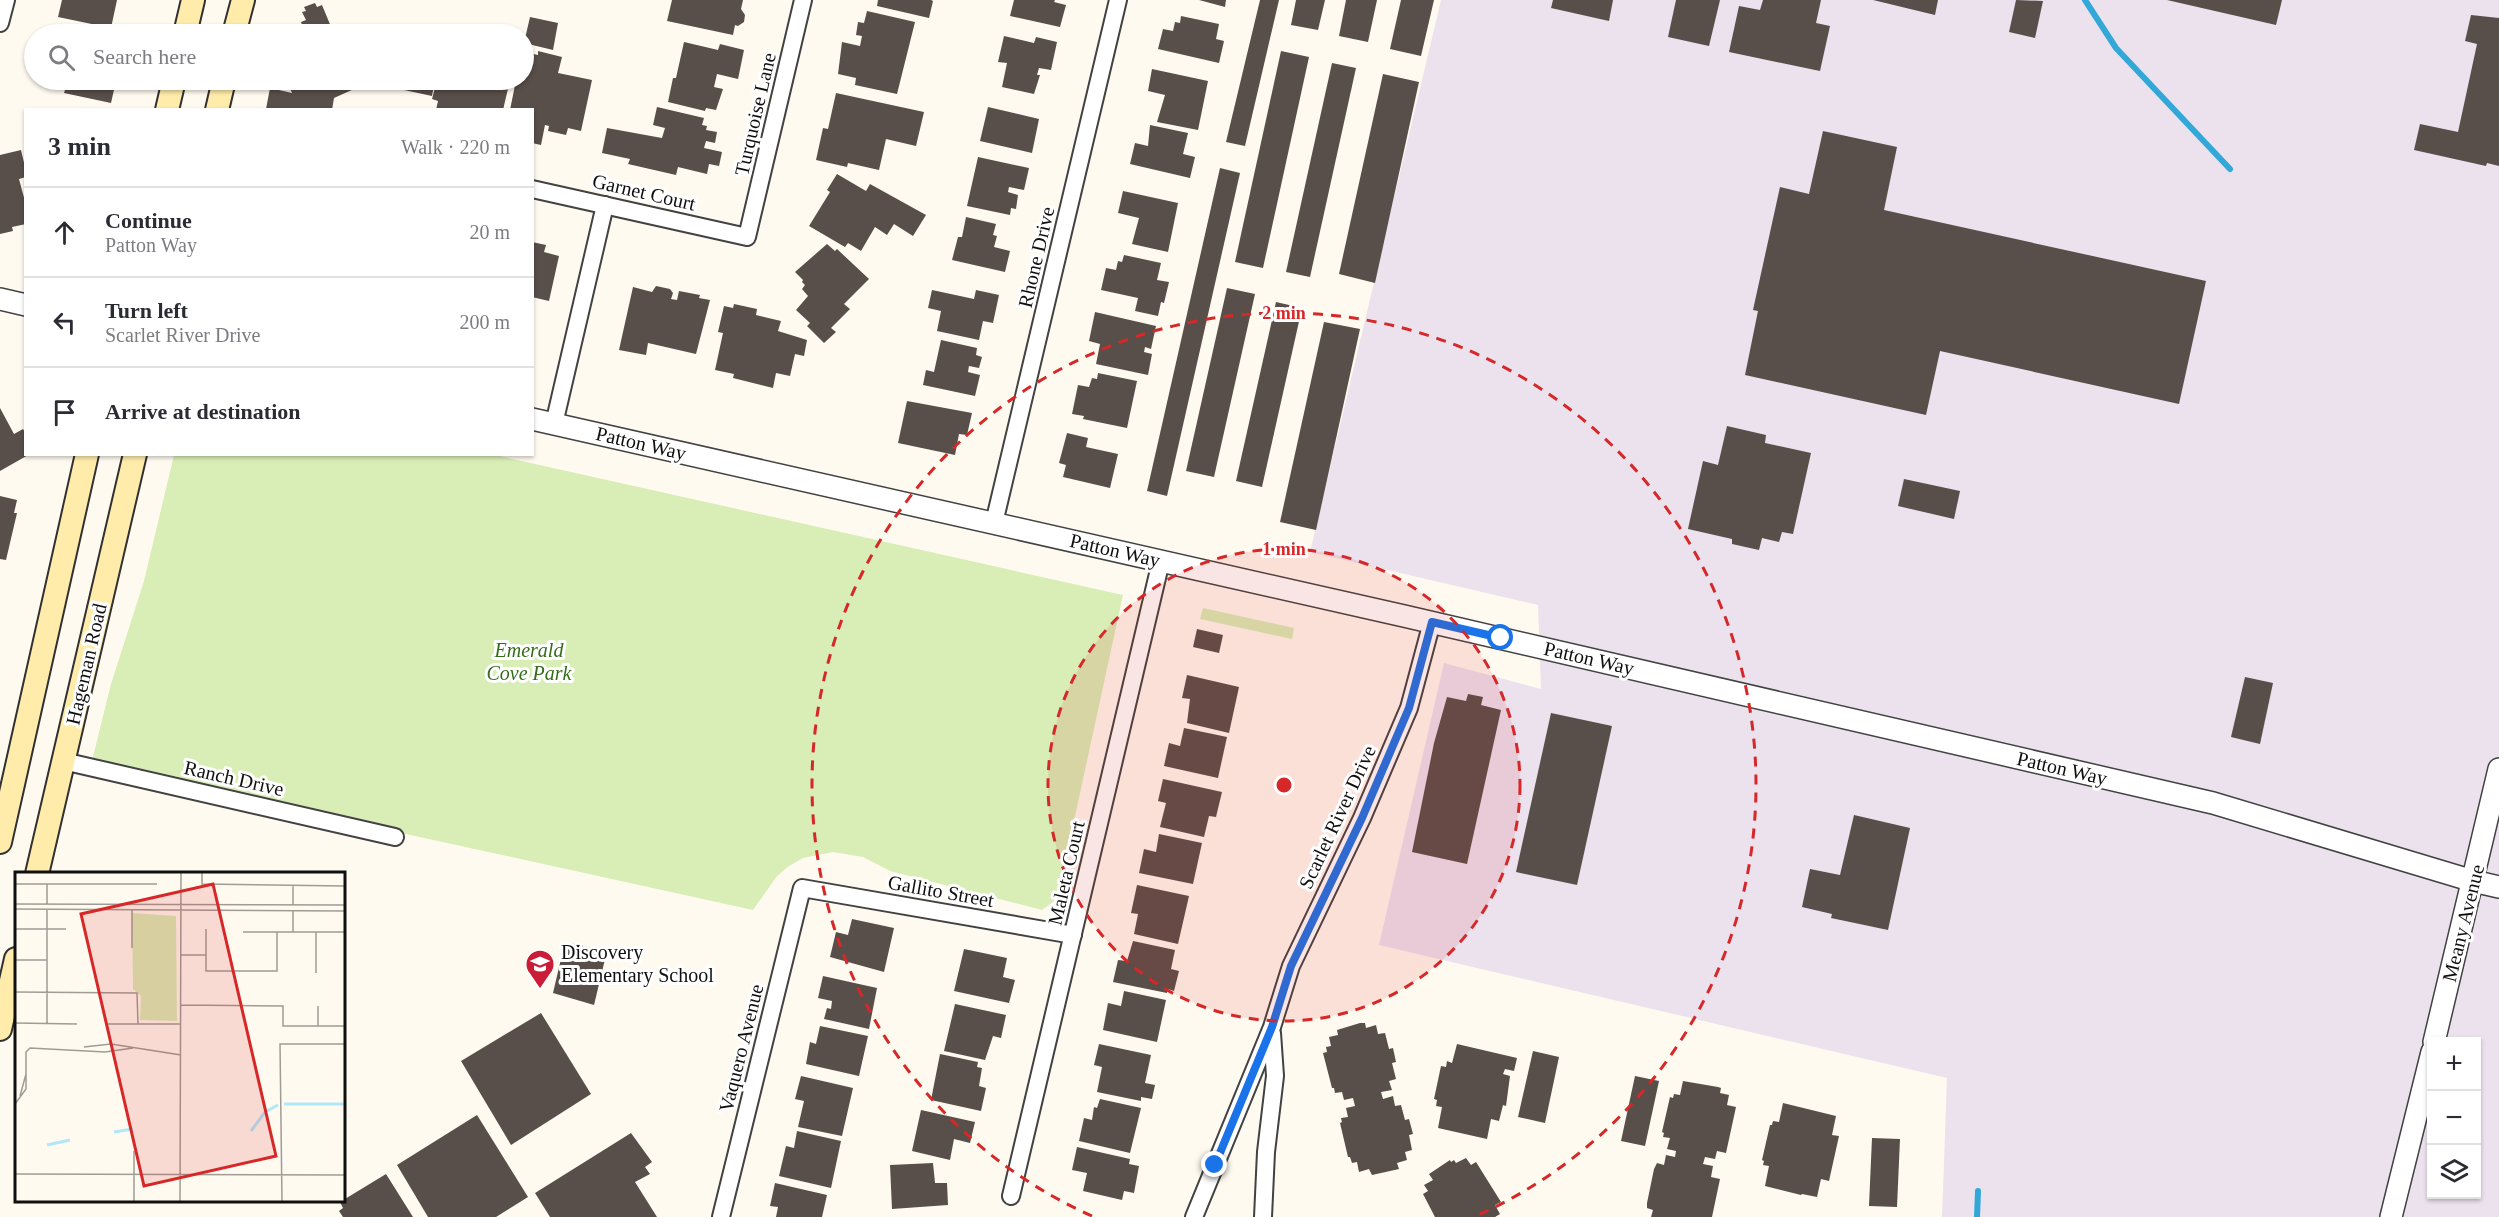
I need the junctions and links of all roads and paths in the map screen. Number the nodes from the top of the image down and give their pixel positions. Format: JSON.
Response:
{"nodes":[{"id":1,"x":6,"y":0,"type":"edge"},
{"id":2,"x":193,"y":0,"type":"edge"},
{"id":3,"x":243,"y":0,"type":"edge"},
{"id":4,"x":803,"y":0,"type":"edge"},
{"id":5,"x":1118,"y":0,"type":"edge"},
{"id":6,"x":0,"y":23,"type":"edge"},
{"id":7,"x":187,"y":24,"type":"edge"},
{"id":8,"x":237,"y":24,"type":"edge"},
{"id":9,"x":172,"y":90,"type":"edge"},
{"id":10,"x":222,"y":90,"type":"edge"},
{"id":11,"x":167,"y":108,"type":"edge"},
{"id":12,"x":217,"y":108,"type":"edge"},
{"id":13,"x":534,"y":189,"type":"edge"},
{"id":14,"x":605,"y":205,"type":"junction"},
{"id":15,"x":747,"y":237,"type":"joint"},
{"id":16,"x":0,"y":299,"type":"edge"},
{"id":17,"x":24,"y":305,"type":"edge"},
{"id":18,"x":534,"y":419,"type":"edge"},
{"id":19,"x":554,"y":424,"type":"junction"},
{"id":20,"x":87,"y":456,"type":"edge"},
{"id":21,"x":135,"y":456,"type":"edge"},
{"id":22,"x":994,"y":523,"type":"junction"},
{"id":23,"x":1161,"y":561,"type":"junction"},
{"id":24,"x":1432,"y":622,"type":"junction"},
{"id":25,"x":63,"y":761,"type":"junction"},
{"id":26,"x":2499,"y":769,"type":"edge"},
{"id":27,"x":395,"y":837,"type":"dead end"},
{"id":28,"x":0,"y":842,"type":"edge"},
{"id":29,"x":37,"y":872,"type":"edge"},
{"id":30,"x":2473,"y":881,"type":"junction"},
{"id":31,"x":2499,"y":887,"type":"edge"},
{"id":32,"x":802,"y":888,"type":"joint"},
{"id":33,"x":1073,"y":935,"type":"junction"},
{"id":34,"x":15,"y":963,"type":"edge"},
{"id":35,"x":1272,"y":1027,"type":"junction"},
{"id":36,"x":0,"y":1029,"type":"edge"},
{"id":37,"x":2435,"y":1037,"type":"edge"},
{"id":38,"x":2427,"y":1072,"type":"edge"},
{"id":39,"x":1011,"y":1196,"type":"dead end"},
{"id":40,"x":721,"y":1217,"type":"edge"},
{"id":41,"x":1194,"y":1217,"type":"edge"},
{"id":42,"x":1263,"y":1217,"type":"edge"},
{"id":43,"x":2391,"y":1217,"type":"edge"}],
"edges":[{"from":1,"to":6,"type":"street"},
{"from":2,"to":7,"type":"main road"},
{"from":3,"to":8,"type":"main road"},
{"from":4,"to":15,"type":"street","name":"Turquoise Lane"},
{"from":5,"to":22,"type":"street","name":"Rhone Drive"},
{"from":9,"to":11,"type":"main road"},
{"from":10,"to":12,"type":"main road"},
{"from":13,"to":14,"type":"street","name":"Garnet Court"},
{"from":14,"to":15,"type":"street","name":"Garnet Court"},
{"from":14,"to":19,"type":"street"},
{"from":16,"to":17,"type":"street"},
{"from":18,"to":19,"type":"street","name":"Patton Way"},
{"from":19,"to":22,"type":"street","name":"Patton Way"},
{"from":20,"to":28,"type":"main road"},
{"from":21,"to":25,"type":"main road","name":"Hageman Road"},
{"from":22,"to":23,"type":"street","name":"Patton Way"},
{"from":23,"to":24,"type":"street","name":"Patton Way"},
{"from":23,"to":33,"type":"street","name":"Maleta Court"},
{"from":24,"to":30,"type":"street","name":"Patton Way"},
{"from":24,"to":35,"type":"street","name":"Scarlet River Drive"},
{"from":25,"to":27,"type":"street","name":"Ranch Drive"},
{"from":25,"to":29,"type":"main road","name":"Hageman Road"},
{"from":26,"to":30,"type":"street","name":"Meany Avenue"},
{"from":30,"to":31,"type":"street","name":"Patton Way"},
{"from":30,"to":37,"type":"street","name":"Meany Avenue"},
{"from":32,"to":33,"type":"street","name":"Gallito Street"},
{"from":32,"to":40,"type":"street","name":"Vaquero Avenue"},
{"from":33,"to":39,"type":"street","name":"Maleta Court"},
{"from":34,"to":36,"type":"main road"},
{"from":35,"to":41,"type":"street","name":"Scarlet River Drive"},
{"from":35,"to":42,"type":"street","name":"Scarlet River Drive"},
{"from":38,"to":43,"type":"street"}]}
